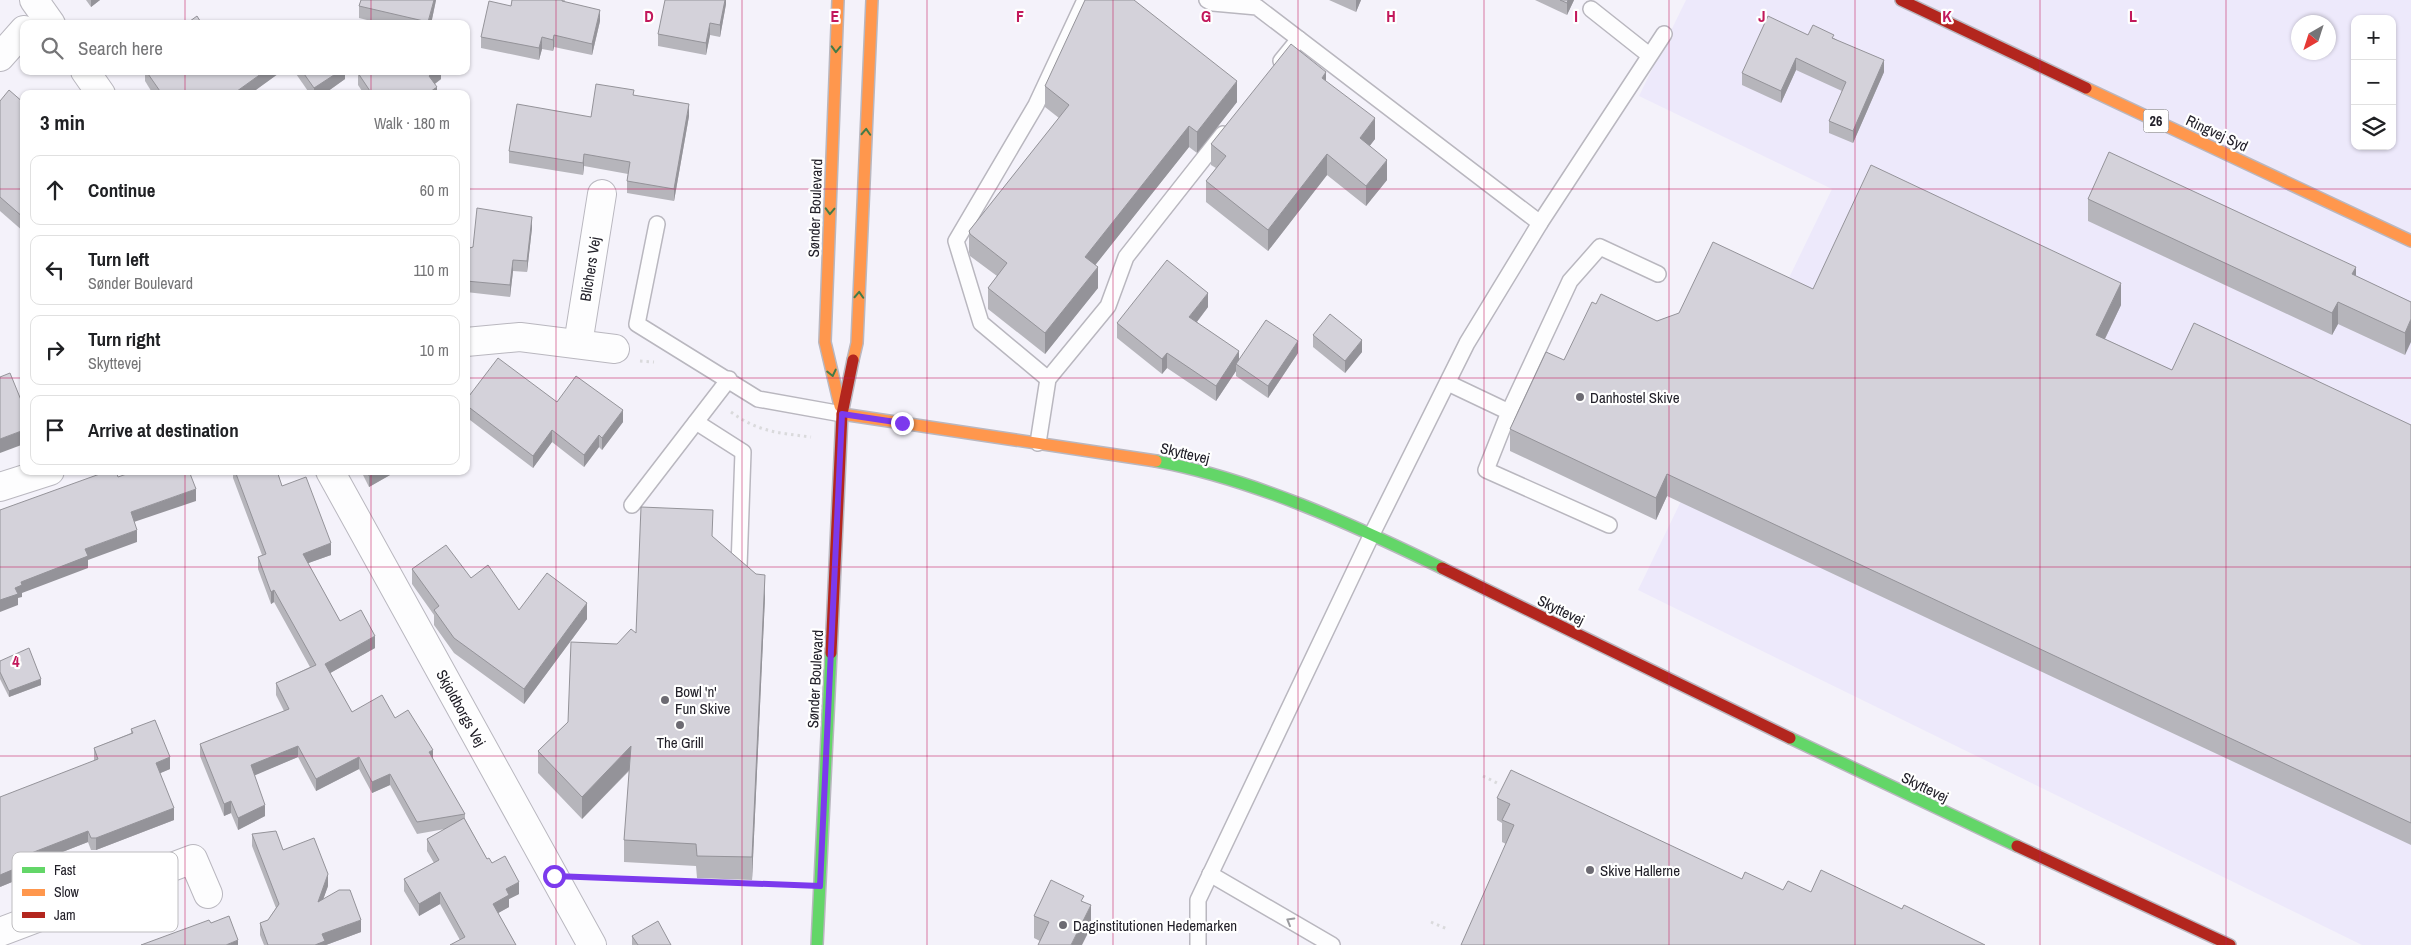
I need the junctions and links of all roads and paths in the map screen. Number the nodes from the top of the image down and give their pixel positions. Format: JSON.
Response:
{"nodes":[{"id":1,"x":838,"y":0,"type":"edge"},
{"id":2,"x":872,"y":0,"type":"edge"},
{"id":3,"x":1085,"y":0,"type":"edge"},
{"id":4,"x":1207,"y":0,"type":"edge"},
{"id":5,"x":1901,"y":0,"type":"edge"},
{"id":6,"x":1591,"y":9,"type":"dead end"},
{"id":7,"x":1664,"y":34,"type":"dead end"},
{"id":8,"x":20,"y":35,"type":"edge"},
{"id":9,"x":1299,"y":39,"type":"junction"},
{"id":10,"x":1649,"y":55,"type":"junction"},
{"id":11,"x":0,"y":57,"type":"edge"},
{"id":12,"x":1274,"y":70,"type":"edge"},
{"id":13,"x":88,"y":75,"type":"edge"},
{"id":14,"x":98,"y":90,"type":"edge"},
{"id":15,"x":1231,"y":124,"type":"edge"},
{"id":16,"x":602,"y":194,"type":"dead end"},
{"id":17,"x":1540,"y":223,"type":"junction"},
{"id":18,"x":656,"y":224,"type":"dead end"},
{"id":19,"x":2411,"y":241,"type":"edge"},
{"id":20,"x":1658,"y":274,"type":"dead end"},
{"id":21,"x":470,"y":342,"type":"edge"},
{"id":22,"x":578,"y":344,"type":"junction"},
{"id":23,"x":615,"y":349,"type":"dead end"},
{"id":24,"x":1048,"y":379,"type":"junction"},
{"id":25,"x":729,"y":380,"type":"junction"},
{"id":26,"x":1448,"y":383,"type":"junction"},
{"id":27,"x":1509,"y":412,"type":"junction"},
{"id":28,"x":842,"y":414,"type":"junction"},
{"id":29,"x":696,"y":422,"type":"junction"},
{"id":30,"x":1038,"y":443,"type":"junction"},
{"id":31,"x":38,"y":475,"type":"edge"},
{"id":32,"x":332,"y":475,"type":"edge"},
{"id":33,"x":0,"y":487,"type":"edge"},
{"id":34,"x":632,"y":505,"type":"dead end"},
{"id":35,"x":1609,"y":525,"type":"dead end"},
{"id":36,"x":1372,"y":534,"type":"junction"},
{"id":37,"x":739,"y":567,"type":"edge"},
{"id":38,"x":1483,"y":776,"type":"dead end"},
{"id":39,"x":1497,"y":783,"type":"dead end"},
{"id":40,"x":178,"y":865,"type":"edge"},
{"id":41,"x":1210,"y":874,"type":"junction"},
{"id":42,"x":554,"y":876,"type":"junction"},
{"id":43,"x":820,"y":886,"type":"junction"},
{"id":44,"x":208,"y":894,"type":"dead end"},
{"id":45,"x":1431,"y":922,"type":"dead end"},
{"id":46,"x":12,"y":927,"type":"edge"},
{"id":47,"x":1447,"y":929,"type":"dead end"},
{"id":48,"x":0,"y":932,"type":"edge"},
{"id":49,"x":592,"y":945,"type":"edge"},
{"id":50,"x":817,"y":945,"type":"edge"},
{"id":51,"x":1198,"y":945,"type":"edge"},
{"id":52,"x":1332,"y":945,"type":"edge"},
{"id":53,"x":2230,"y":945,"type":"edge"}],
"edges":[{"from":1,"to":28,"type":"street","name":"Sønder Boulevard","one_way":true},
{"from":28,"to":2,"type":"street","name":"Sønder Boulevard","one_way":true},
{"from":3,"to":24,"type":"lane"},
{"from":4,"to":9,"type":"lane"},
{"from":5,"to":19,"type":"street","name":"Ringvej Syd","number":"26"},
{"from":6,"to":10,"type":"lane"},
{"from":7,"to":10,"type":"lane"},
{"from":8,"to":11,"type":"street"},
{"from":9,"to":12,"type":"lane"},
{"from":9,"to":17,"type":"lane"},
{"from":10,"to":17,"type":"lane"},
{"from":13,"to":14,"type":"street"},
{"from":15,"to":24,"type":"lane"},
{"from":16,"to":22,"type":"street","name":"Blichers Vej"},
{"from":17,"to":26,"type":"lane"},
{"from":18,"to":25,"type":"lane"},
{"from":20,"to":27,"type":"lane"},
{"from":21,"to":22,"type":"street"},
{"from":22,"to":23,"type":"street"},
{"from":24,"to":30,"type":"lane"},
{"from":25,"to":28,"type":"lane"},
{"from":25,"to":29,"type":"lane"},
{"from":26,"to":27,"type":"lane"},
{"from":26,"to":36,"type":"lane"},
{"from":27,"to":35,"type":"lane"},
{"from":28,"to":30,"type":"street","name":"Skyttevej"},
{"from":28,"to":43,"type":"street","name":"Sønder Boulevard"},
{"from":29,"to":34,"type":"lane"},
{"from":29,"to":37,"type":"lane"},
{"from":30,"to":36,"type":"street","name":"Skyttevej"},
{"from":31,"to":33,"type":"street"},
{"from":32,"to":42,"type":"street","name":"Skjoldborgs Vej"},
{"from":36,"to":41,"type":"lane"},
{"from":36,"to":53,"type":"street","name":"Skyttevej"},
{"from":38,"to":39,"type":"path"},
{"from":40,"to":44,"type":"street"},
{"from":41,"to":51,"type":"lane"},
{"from":52,"to":41,"type":"lane","one_way":true},
{"from":42,"to":43,"type":"path"},
{"from":42,"to":49,"type":"street","name":"Skjoldborgs Vej"},
{"from":43,"to":50,"type":"street","name":"Sønder Boulevard"},
{"from":45,"to":47,"type":"path"},
{"from":46,"to":48,"type":"street"}]}
